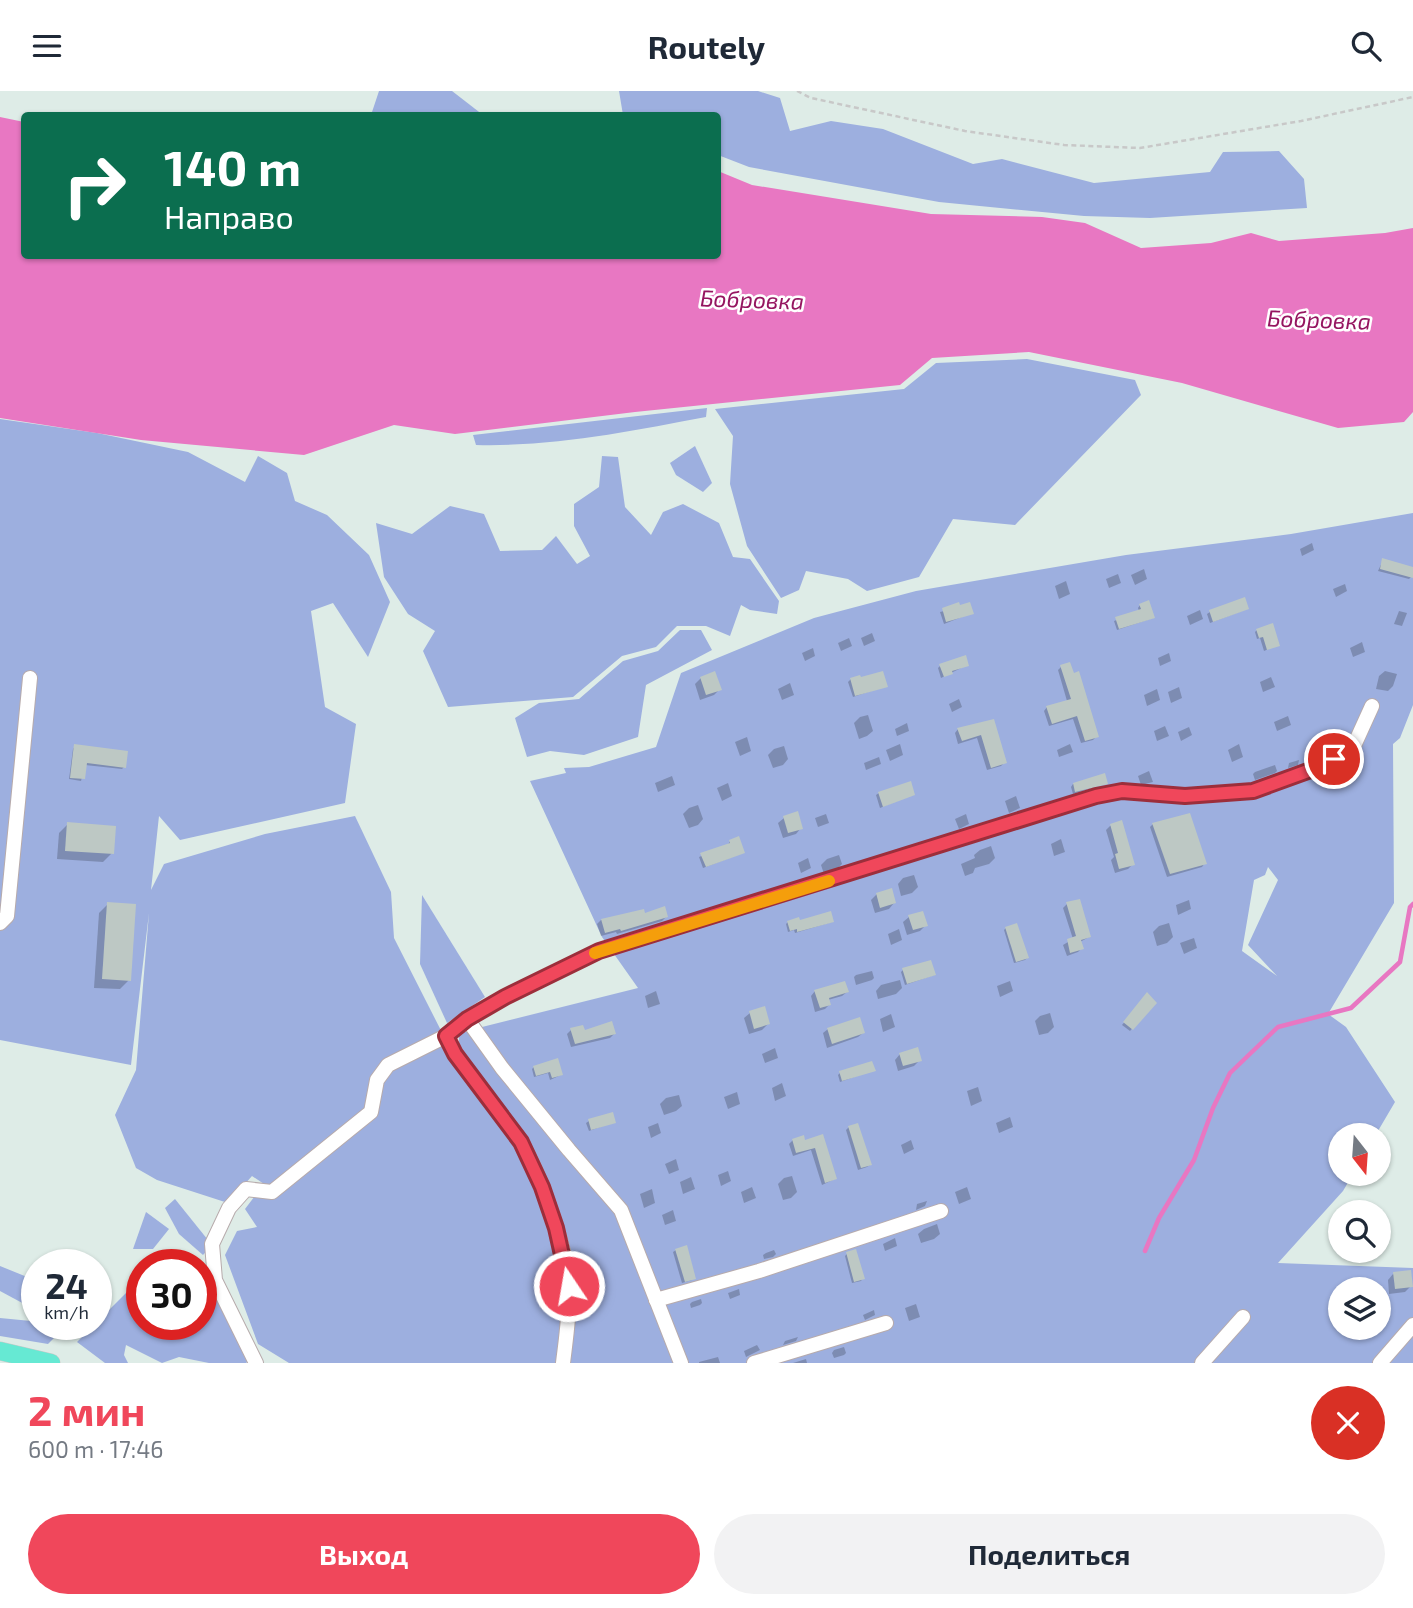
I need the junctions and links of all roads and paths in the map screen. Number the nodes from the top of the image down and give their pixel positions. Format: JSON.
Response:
{"nodes":[{"id":1,"x":797,"y":91,"type":"edge"},
{"id":2,"x":1413,"y":97,"type":"edge"},
{"id":3,"x":30,"y":678,"type":"dead end"},
{"id":4,"x":1371,"y":706,"type":"dead end"},
{"id":5,"x":0,"y":923,"type":"edge"},
{"id":6,"x":467,"y":1019,"type":"junction"},
{"id":7,"x":446,"y":1036,"type":"junction"},
{"id":8,"x":940,"y":1211,"type":"dead end"},
{"id":9,"x":656,"y":1300,"type":"junction"},
{"id":10,"x":1243,"y":1317,"type":"dead end"},
{"id":11,"x":886,"y":1323,"type":"dead end"},
{"id":12,"x":1413,"y":1325,"type":"edge"},
{"id":13,"x":0,"y":1351,"type":"edge"},
{"id":14,"x":51,"y":1363,"type":"edge"},
{"id":15,"x":256,"y":1363,"type":"edge"},
{"id":16,"x":563,"y":1363,"type":"edge"},
{"id":17,"x":681,"y":1363,"type":"edge"},
{"id":18,"x":754,"y":1363,"type":"edge"},
{"id":19,"x":1202,"y":1363,"type":"edge"},
{"id":20,"x":1380,"y":1363,"type":"edge"}],
"edges":[{"from":1,"to":2,"type":"path"},
{"from":3,"to":5,"type":"street"},
{"from":4,"to":6,"type":"street"},
{"from":6,"to":7,"type":"street"},
{"from":6,"to":9,"type":"street"},
{"from":7,"to":15,"type":"street"},
{"from":7,"to":16,"type":"street"},
{"from":8,"to":9,"type":"street"},
{"from":9,"to":17,"type":"street"},
{"from":10,"to":19,"type":"street"},
{"from":11,"to":18,"type":"street"},
{"from":12,"to":20,"type":"street"},
{"from":13,"to":14,"type":"main road"}]}
